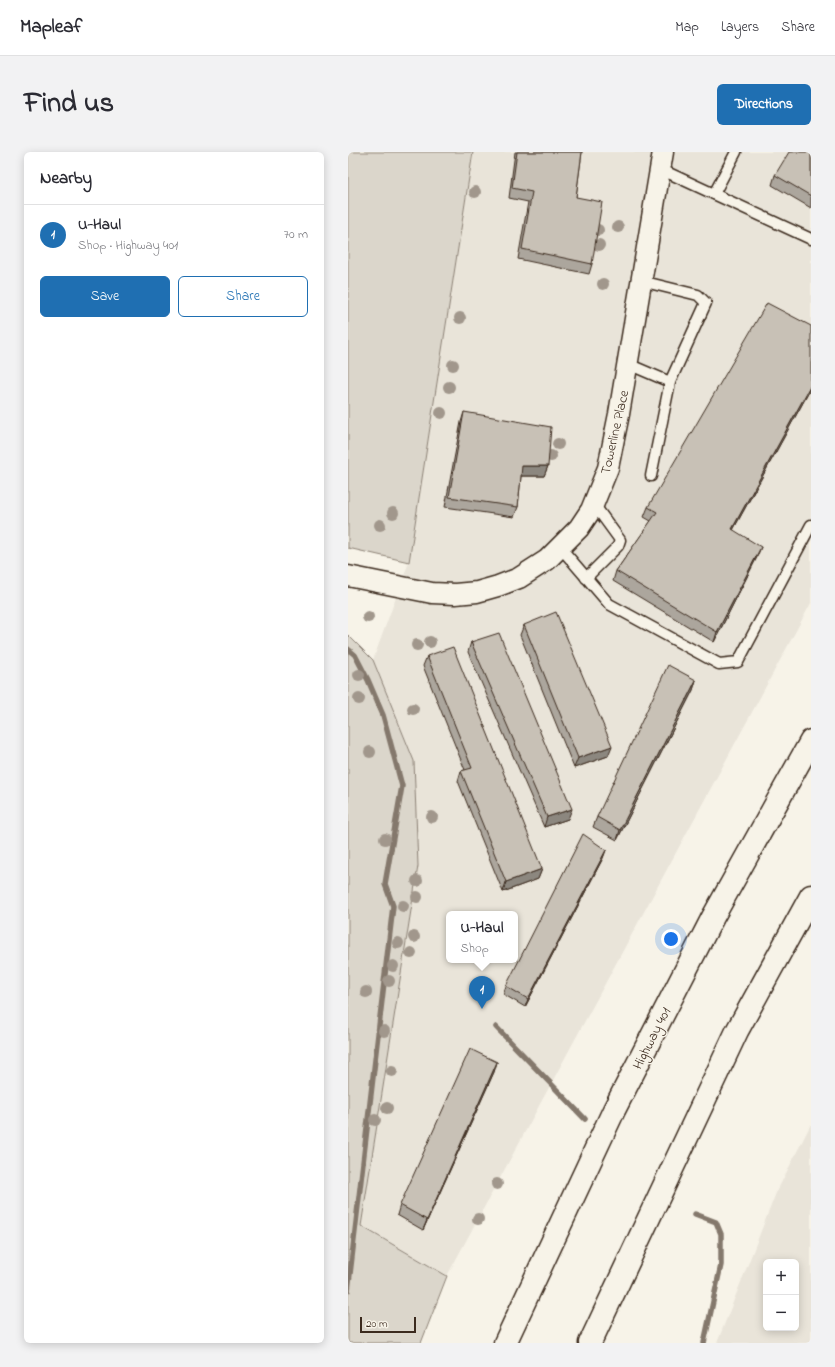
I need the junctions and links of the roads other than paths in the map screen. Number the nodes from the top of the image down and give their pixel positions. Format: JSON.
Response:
{"nodes":[{"id":1,"x":736,"y":152,"type":"edge"},
{"id":2,"x":662,"y":160,"type":"edge"},
{"id":3,"x":714,"y":194,"type":"junction"},
{"id":4,"x":811,"y":239,"type":"edge"},
{"id":5,"x":642,"y":281,"type":"junction"},
{"id":6,"x":628,"y":364,"type":"junction"},
{"id":7,"x":670,"y":382,"type":"junction"},
{"id":8,"x":651,"y":476,"type":"dead end"},
{"id":9,"x":594,"y":503,"type":"junction"},
{"id":10,"x":811,"y":525,"type":"edge"},
{"id":11,"x":560,"y":547,"type":"junction"},
{"id":12,"x":348,"y":576,"type":"edge"},
{"id":13,"x":586,"y":578,"type":"junction"},
{"id":14,"x":811,"y":741,"type":"edge"},
{"id":15,"x":811,"y":896,"type":"edge"},
{"id":16,"x":505,"y":1343,"type":"edge"},
{"id":17,"x":590,"y":1343,"type":"edge"}],
"edges":[{"from":1,"to":3,"type":"lane"},
{"from":2,"to":3,"type":"lane"},
{"from":2,"to":5,"type":"street","name":"Towerline Place"},
{"from":3,"to":4,"type":"lane"},
{"from":5,"to":6,"type":"street","name":"Towerline Place"},
{"from":5,"to":7,"type":"lane"},
{"from":6,"to":7,"type":"lane"},
{"from":6,"to":9,"type":"street","name":"Towerline Place"},
{"from":7,"to":8,"type":"lane"},
{"from":9,"to":11,"type":"street","name":"Towerline Place"},
{"from":9,"to":13,"type":"lane"},
{"from":10,"to":13,"type":"lane"},
{"from":11,"to":12,"type":"street","name":"Towerline Place"},
{"from":11,"to":13,"type":"lane"},
{"from":14,"to":16,"type":"highway","name":"Highway 401"},
{"from":15,"to":17,"type":"highway"}]}
